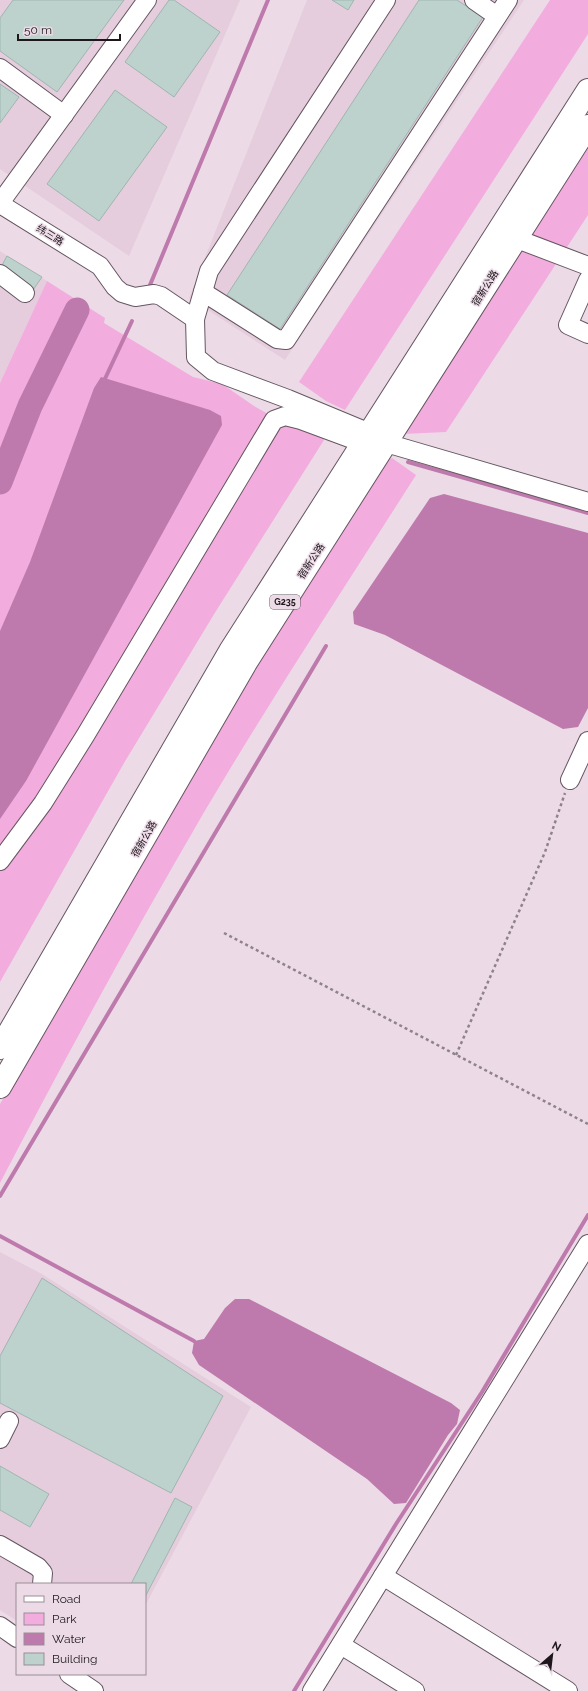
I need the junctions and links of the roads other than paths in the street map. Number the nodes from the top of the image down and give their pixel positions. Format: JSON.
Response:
{"nodes":[{"id":1,"x":147,"y":0,"type":"edge"},
{"id":2,"x":386,"y":0,"type":"edge"},
{"id":3,"x":474,"y":0,"type":"edge"},
{"id":4,"x":508,"y":0,"type":"edge"},
{"id":5,"x":497,"y":16,"type":"junction"},
{"id":6,"x":0,"y":68,"type":"edge"},
{"id":7,"x":588,"y":90,"type":"edge"},
{"id":8,"x":64,"y":114,"type":"junction"},
{"id":9,"x":588,"y":126,"type":"edge"},
{"id":10,"x":0,"y":204,"type":"edge"},
{"id":11,"x":507,"y":236,"type":"junction"},
{"id":12,"x":588,"y":266,"type":"edge"},
{"id":13,"x":0,"y":274,"type":"edge"},
{"id":14,"x":588,"y":280,"type":"edge"},
{"id":15,"x":203,"y":292,"type":"junction"},
{"id":16,"x":25,"y":293,"type":"dead end"},
{"id":17,"x":195,"y":319,"type":"junction"},
{"id":18,"x":588,"y":334,"type":"edge"},
{"id":19,"x":373,"y":440,"type":"junction"},
{"id":20,"x":588,"y":502,"type":"edge"},
{"id":21,"x":588,"y":741,"type":"edge"},
{"id":22,"x":570,"y":780,"type":"road end"},
{"id":23,"x":0,"y":862,"type":"edge"},
{"id":24,"x":0,"y":1048,"type":"edge"},
{"id":25,"x":0,"y":1087,"type":"edge"},
{"id":26,"x":588,"y":1244,"type":"edge"},
{"id":27,"x":9,"y":1421,"type":"dead end"},
{"id":28,"x":0,"y":1439,"type":"edge"},
{"id":29,"x":0,"y":1544,"type":"edge"},
{"id":30,"x":383,"y":1576,"type":"junction"},
{"id":31,"x":42,"y":1583,"type":"edge"},
{"id":32,"x":341,"y":1645,"type":"junction"},
{"id":33,"x":70,"y":1675,"type":"edge"},
{"id":34,"x":94,"y":1691,"type":"edge"},
{"id":35,"x":312,"y":1691,"type":"edge"},
{"id":36,"x":415,"y":1691,"type":"edge"},
{"id":37,"x":568,"y":1691,"type":"edge"}],
"edges":[{"from":1,"to":8,"type":"street"},
{"from":2,"to":15,"type":"street"},
{"from":3,"to":5,"type":"street"},
{"from":4,"to":5,"type":"street"},
{"from":5,"to":15,"type":"street"},
{"from":6,"to":8,"type":"street"},
{"from":7,"to":11,"type":"highway","name":"宿新公路","number":"G235"},
{"from":8,"to":10,"type":"street"},
{"from":9,"to":11,"type":"highway","name":"宿新公路","number":"G235"},
{"from":10,"to":17,"type":"street","name":"纬三路"},
{"from":11,"to":12,"type":"street"},
{"from":11,"to":19,"type":"highway","name":"宿新公路","number":"G235"},
{"from":13,"to":16,"type":"street"},
{"from":14,"to":18,"type":"street"},
{"from":15,"to":17,"type":"street"},
{"from":17,"to":19,"type":"street"},
{"from":19,"to":20,"type":"street"},
{"from":19,"to":23,"type":"street"},
{"from":19,"to":24,"type":"highway","name":"宿新公路","number":"G235"},
{"from":19,"to":25,"type":"highway","name":"宿新公路","number":"G235"},
{"from":21,"to":22,"type":"street"},
{"from":26,"to":30,"type":"street"},
{"from":27,"to":28,"type":"street"},
{"from":29,"to":31,"type":"street"},
{"from":30,"to":32,"type":"street"},
{"from":30,"to":37,"type":"street"},
{"from":32,"to":35,"type":"street"},
{"from":32,"to":36,"type":"street"},
{"from":33,"to":34,"type":"street"}]}
